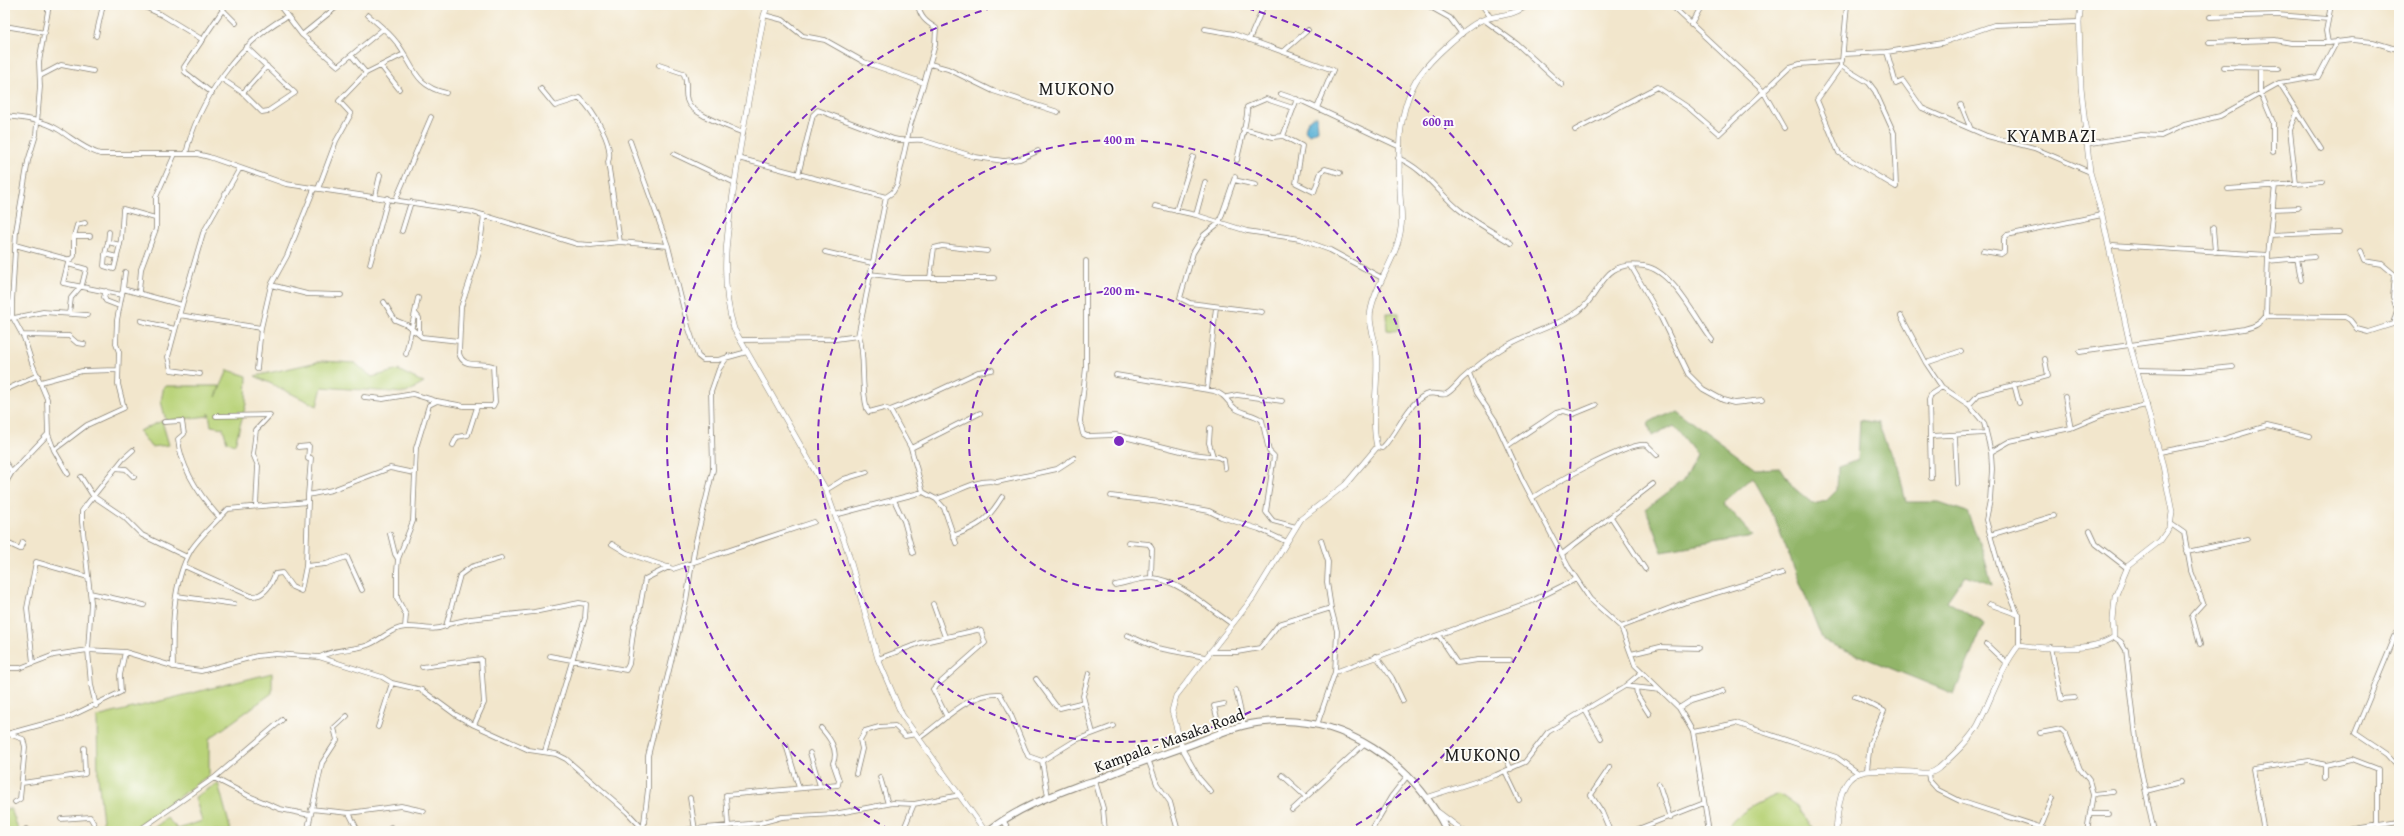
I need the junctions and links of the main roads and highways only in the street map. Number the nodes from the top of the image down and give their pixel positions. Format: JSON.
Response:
{"nodes":[{"id":1,"x":988,"y":831,"type":"edge"},
{"id":2,"x":1448,"y":831,"type":"edge"}],
"edges":[{"from":1,"to":2,"type":"main road","name":"Kampala - Masaka Road"}]}
